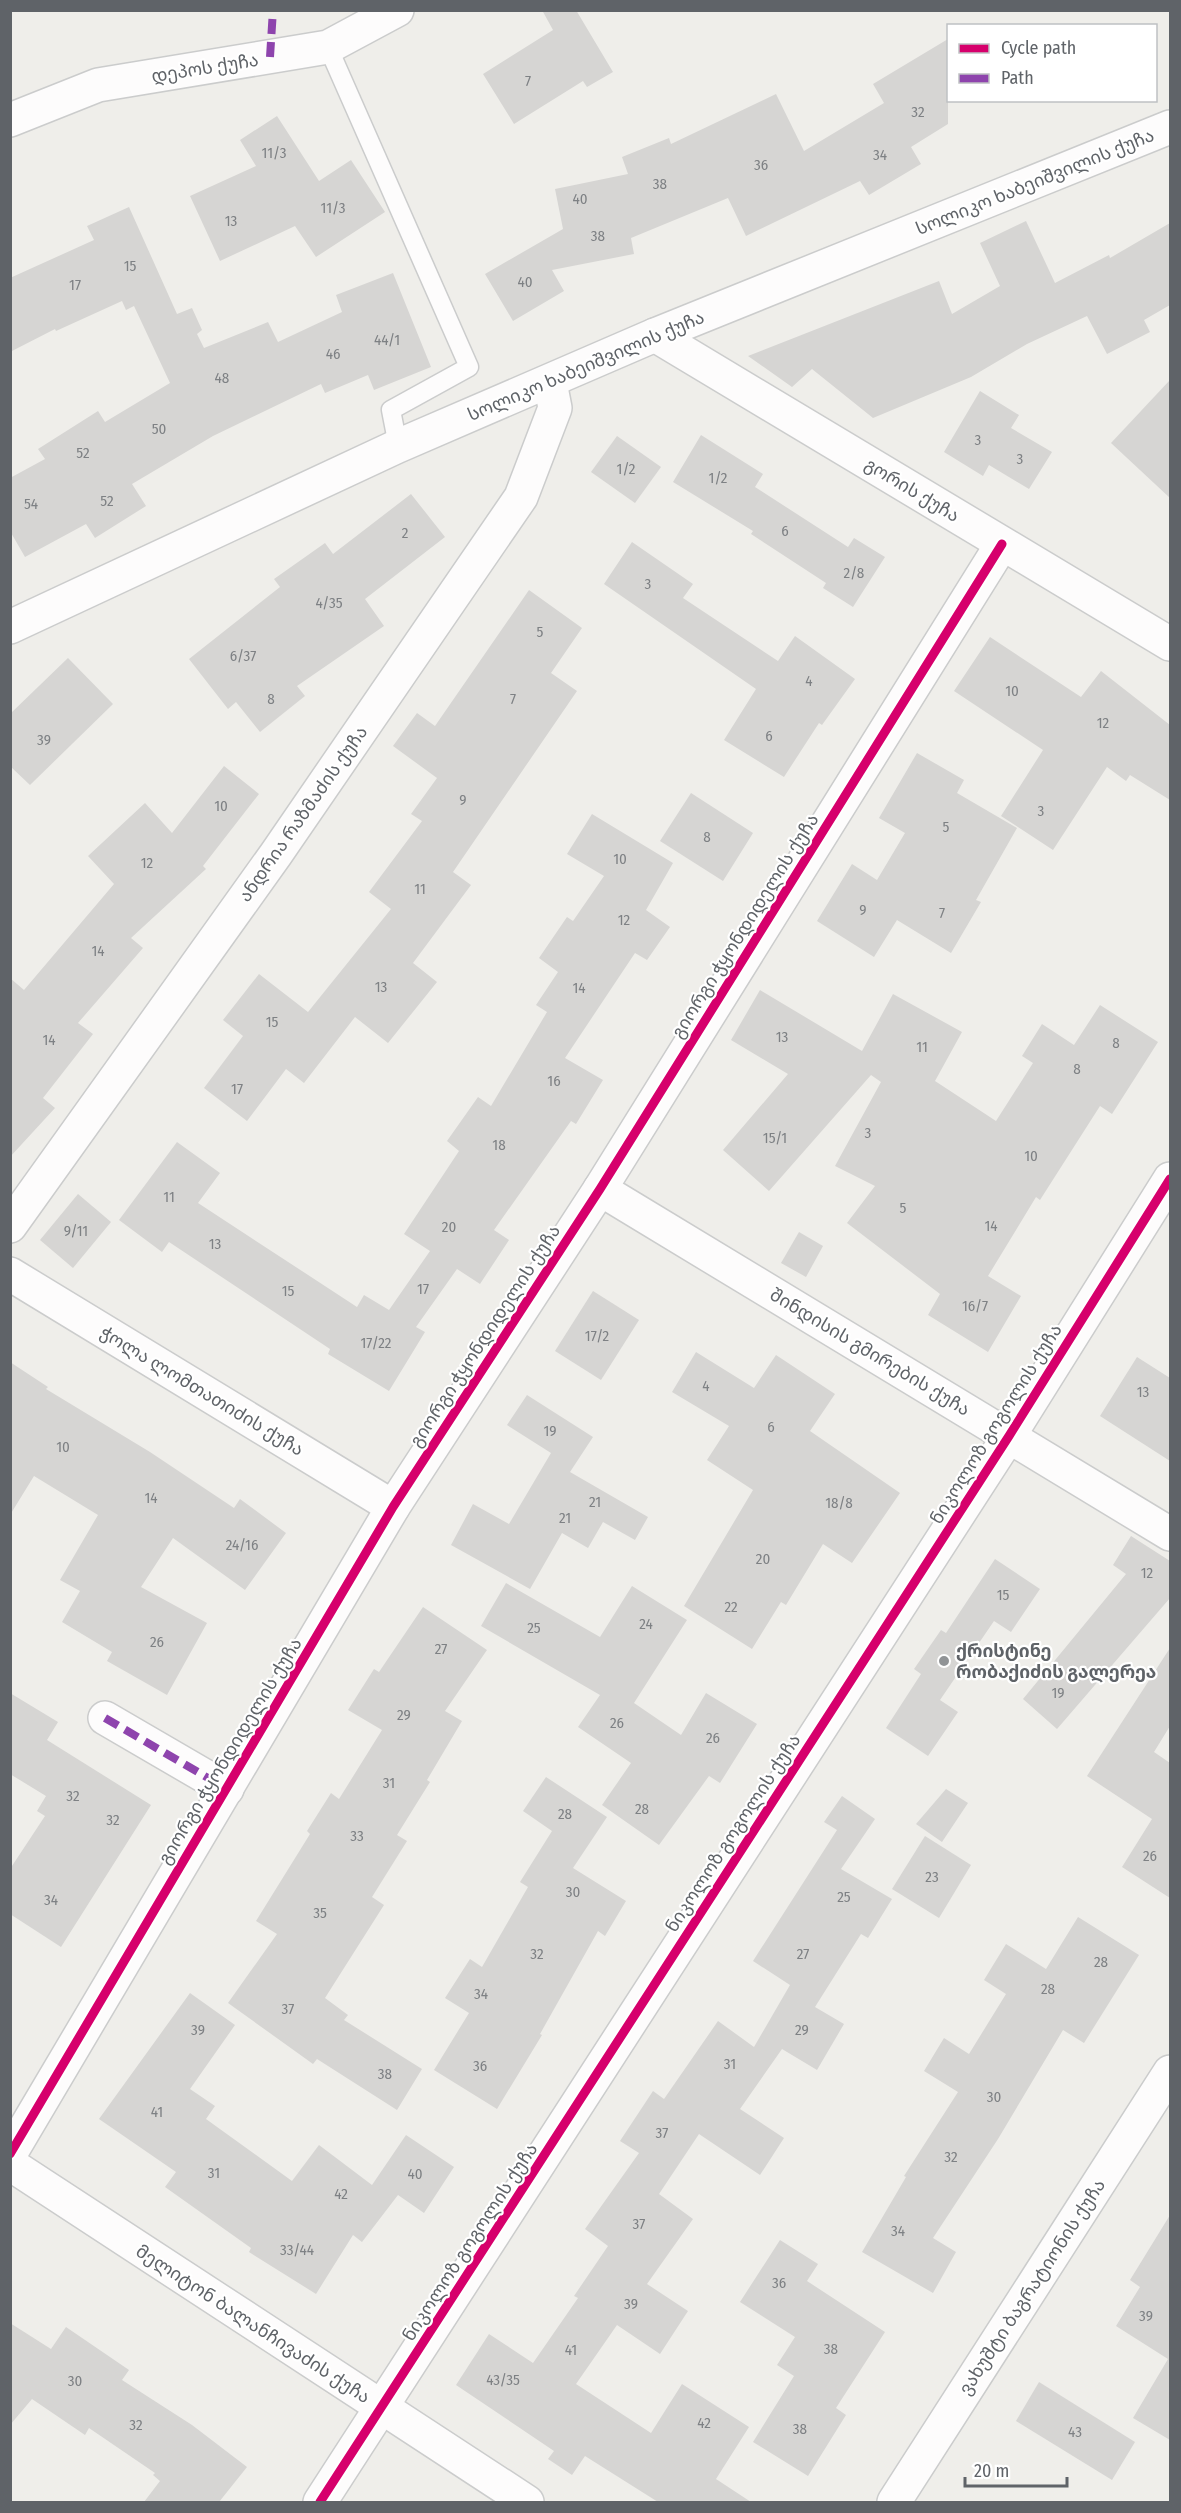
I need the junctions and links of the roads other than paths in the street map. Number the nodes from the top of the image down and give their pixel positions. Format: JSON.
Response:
{"nodes":[{"id":1,"x":397,"y":10,"type":"edge"},
{"id":2,"x":328,"y":47,"type":"junction"},
{"id":3,"x":10,"y":120,"type":"edge"},
{"id":4,"x":1170,"y":127,"type":"edge"},
{"id":5,"x":655,"y":335,"type":"junction"},
{"id":6,"x":550,"y":382,"type":"junction"},
{"id":7,"x":398,"y":446,"type":"junction"},
{"id":8,"x":1002,"y":544,"type":"junction"},
{"id":9,"x":10,"y":627,"type":"edge"},
{"id":10,"x":1170,"y":644,"type":"edge"},
{"id":11,"x":1170,"y":1179,"type":"edge"},
{"id":12,"x":600,"y":1189,"type":"junction"},
{"id":13,"x":10,"y":1226,"type":"edge"},
{"id":14,"x":10,"y":1274,"type":"edge"},
{"id":15,"x":1009,"y":1436,"type":"junction"},
{"id":16,"x":393,"y":1507,"type":"junction"},
{"id":17,"x":1170,"y":1534,"type":"edge"},
{"id":18,"x":105,"y":1718,"type":"dead end"},
{"id":19,"x":227,"y":1790,"type":"junction"},
{"id":20,"x":1170,"y":2072,"type":"edge"},
{"id":21,"x":10,"y":2154,"type":"edge"},
{"id":22,"x":10,"y":2164,"type":"edge"},
{"id":23,"x":382,"y":2408,"type":"junction"},
{"id":24,"x":320,"y":2502,"type":"edge"},
{"id":25,"x":527,"y":2502,"type":"edge"},
{"id":26,"x":894,"y":2502,"type":"edge"}],
"edges":[{"from":1,"to":2,"type":"street","name":"დეპოს ქუჩა"},
{"from":2,"to":3,"type":"street","name":"დეპოს ქუჩა"},
{"from":2,"to":7,"type":"lane"},
{"from":4,"to":5,"type":"street","name":"სოლიკო ხაბეიშვილის ქუჩა"},
{"from":5,"to":6,"type":"street","name":"სოლიკო ხაბეიშვილის ქუჩა"},
{"from":5,"to":8,"type":"street","name":"გორის ქუჩა"},
{"from":6,"to":7,"type":"street","name":"სოლიკო ხაბეიშვილის ქუჩა"},
{"from":6,"to":13,"type":"street","name":"ანდრია რაზმაძის ქუჩა"},
{"from":7,"to":9,"type":"street","name":"სოლიკო ხაბეიშვილის ქუჩა"},
{"from":8,"to":10,"type":"street","name":"გორის ქუჩა"},
{"from":8,"to":12,"type":"street","name":"გიორგი ჭყონდიდელის ქუჩა"},
{"from":11,"to":15,"type":"street","name":"ნიკოლოზ გოგოლის ქუჩა"},
{"from":12,"to":15,"type":"street","name":"შინდისის გმირების ქუჩა"},
{"from":12,"to":16,"type":"street","name":"გიორგი ჭყონდიდელის ქუჩა"},
{"from":14,"to":16,"type":"street","name":"ჭოლა ლომთათიძის ქუჩა"},
{"from":15,"to":17,"type":"street","name":"შინდისის გმირების ქუჩა"},
{"from":15,"to":23,"type":"street","name":"ნიკოლოზ გოგოლის ქუჩა"},
{"from":16,"to":19,"type":"street","name":"გიორგი ჭყონდიდელის ქუჩა"},
{"from":18,"to":19,"type":"street"},
{"from":19,"to":21,"type":"street","name":"გიორგი ჭყონდიდელის ქუჩა"},
{"from":20,"to":26,"type":"street","name":"ვახუშტი ბაგრატიონის ქუჩა"},
{"from":22,"to":23,"type":"street","name":"მელიტონ ბალანჩივაძის ქუჩა"},
{"from":23,"to":24,"type":"street","name":"ნიკოლოზ გოგოლის ქუჩა"},
{"from":23,"to":25,"type":"street","name":"მელიტონ ბალანჩივაძის ქუჩა"}]}
